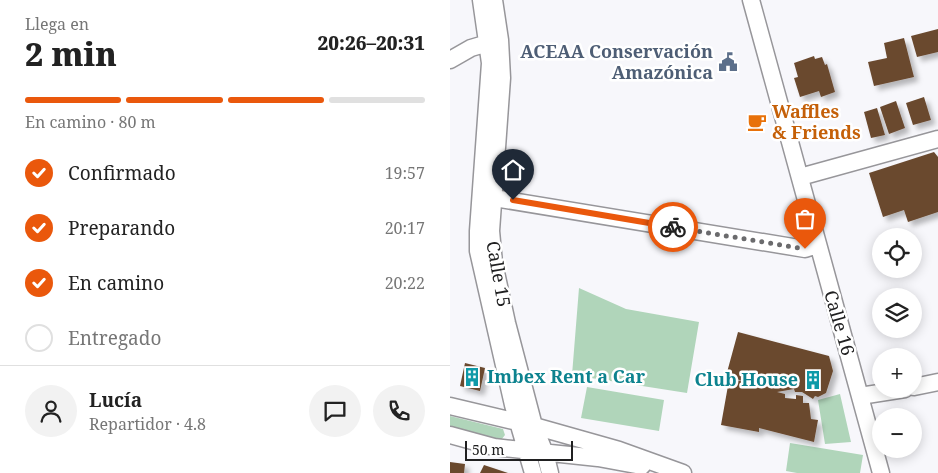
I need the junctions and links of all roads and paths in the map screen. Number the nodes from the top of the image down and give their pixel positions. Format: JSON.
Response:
{"nodes":[{"id":1,"x":481,"y":0,"type":"edge"},
{"id":2,"x":494,"y":0,"type":"edge"},
{"id":3,"x":751,"y":0,"type":"edge"},
{"id":4,"x":494,"y":41,"type":"junction"},
{"id":5,"x":450,"y":60,"type":"edge"},
{"id":6,"x":938,"y":139,"type":"edge"},
{"id":7,"x":800,"y":177,"type":"junction"},
{"id":8,"x":487,"y":197,"type":"junction"},
{"id":9,"x":818,"y":245,"type":"junction"},
{"id":10,"x":872,"y":394,"type":"edge"},
{"id":11,"x":860,"y":396,"type":"junction"},
{"id":12,"x":450,"y":406,"type":"edge"},
{"id":13,"x":526,"y":424,"type":"junction"},
{"id":14,"x":450,"y":435,"type":"edge"},
{"id":15,"x":522,"y":450,"type":"junction"},
{"id":16,"x":551,"y":454,"type":"junction"},
{"id":17,"x":533,"y":473,"type":"edge"},
{"id":18,"x":550,"y":473,"type":"edge"},
{"id":19,"x":681,"y":473,"type":"edge"},
{"id":20,"x":881,"y":473,"type":"edge"}],
"edges":[{"from":1,"to":4,"type":"street","name":"Calle 15"},
{"from":2,"to":4,"type":"street","name":"Calle 15"},
{"from":3,"to":7,"type":"street","name":"Calle 16"},
{"from":4,"to":5,"type":"street"},
{"from":4,"to":8,"type":"street","name":"Calle 15"},
{"from":6,"to":7,"type":"street"},
{"from":7,"to":9,"type":"street","name":"Calle 16"},
{"from":8,"to":9,"type":"street"},
{"from":8,"to":13,"type":"street","name":"Calle 15"},
{"from":9,"to":11,"type":"street","name":"Calle 16"},
{"from":10,"to":11,"type":"street"},
{"from":11,"to":20,"type":"street","name":"Calle 16"},
{"from":12,"to":13,"type":"street"},
{"from":13,"to":15,"type":"street"},
{"from":13,"to":16,"type":"street"},
{"from":13,"to":19,"type":"street"},
{"from":14,"to":15,"type":"street"},
{"from":15,"to":16,"type":"street"},
{"from":15,"to":17,"type":"street"},
{"from":16,"to":18,"type":"street"},
{"from":16,"to":19,"type":"street"}]}
